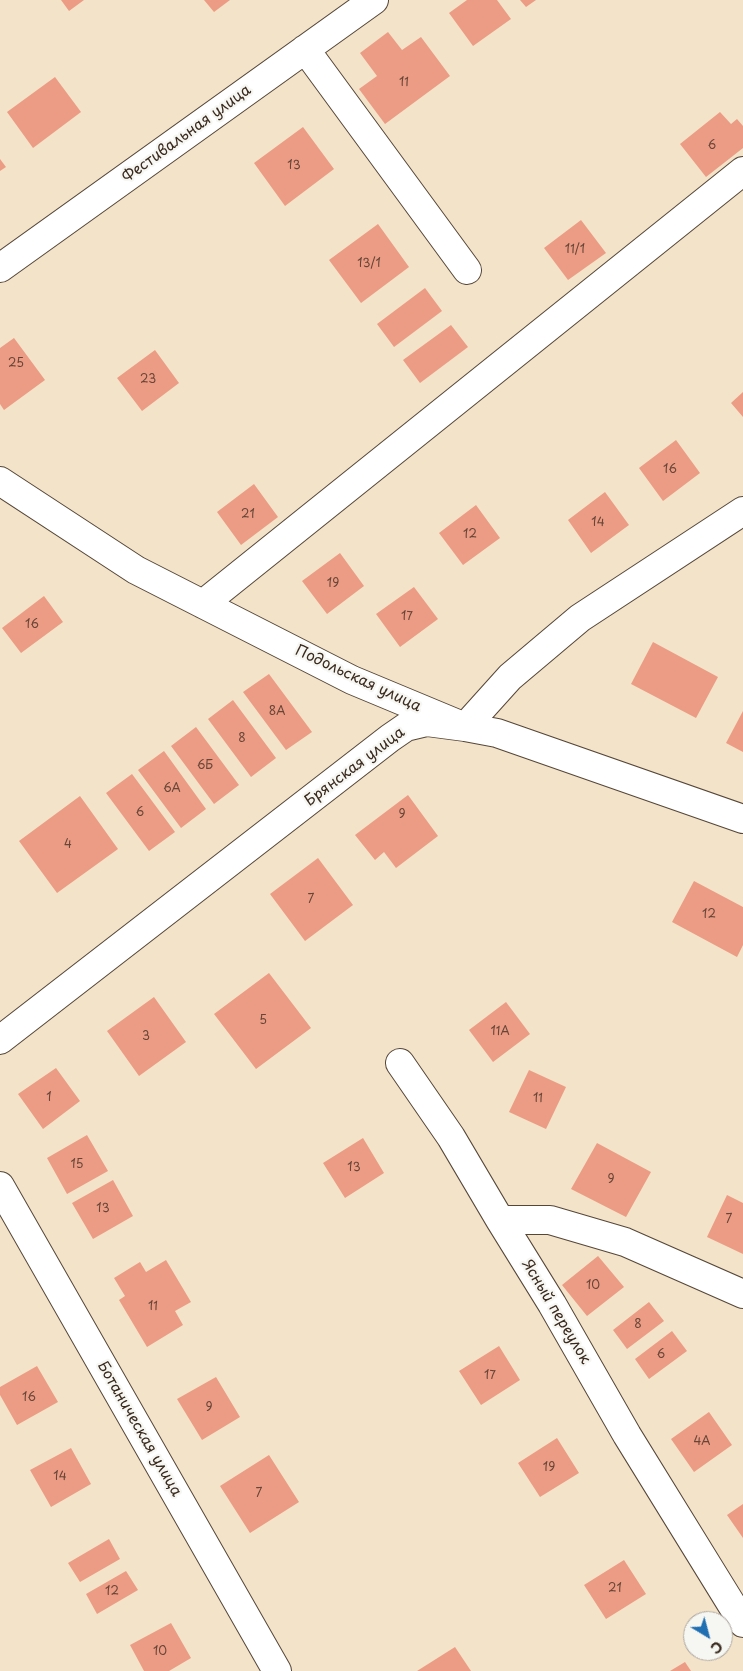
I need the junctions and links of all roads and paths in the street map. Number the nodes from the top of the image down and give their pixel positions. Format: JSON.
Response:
{"nodes":[{"id":1,"x":374,"y":0,"type":"edge"},
{"id":2,"x":305,"y":50,"type":"junction"},
{"id":3,"x":743,"y":171,"type":"edge"},
{"id":4,"x":0,"y":268,"type":"edge"},
{"id":5,"x":467,"y":270,"type":"dead end"},
{"id":6,"x":0,"y":481,"type":"edge"},
{"id":7,"x":743,"y":511,"type":"edge"},
{"id":8,"x":203,"y":604,"type":"junction"},
{"id":9,"x":465,"y":727,"type":"junction"},
{"id":10,"x":743,"y":819,"type":"edge"},
{"id":11,"x":0,"y":1040,"type":"edge"},
{"id":12,"x":400,"y":1063,"type":"dead end"},
{"id":13,"x":0,"y":1186,"type":"edge"},
{"id":14,"x":500,"y":1220,"type":"junction"},
{"id":15,"x":743,"y":1294,"type":"edge"},
{"id":16,"x":743,"y":1623,"type":"edge"},
{"id":17,"x":277,"y":1671,"type":"edge"}],
"edges":[{"from":1,"to":2,"type":"street","name":"Фестивальная улица"},
{"from":2,"to":4,"type":"street","name":"Фестивальная улица"},
{"from":2,"to":5,"type":"street"},
{"from":3,"to":8,"type":"street"},
{"from":6,"to":8,"type":"street","name":"Подольская улица"},
{"from":7,"to":9,"type":"street"},
{"from":8,"to":9,"type":"street","name":"Подольская улица"},
{"from":9,"to":10,"type":"street","name":"Подольская улица"},
{"from":9,"to":11,"type":"street","name":"Брянская улица"},
{"from":12,"to":14,"type":"street","name":"Ясный переулок"},
{"from":13,"to":17,"type":"street","name":"Ботаническая улица"},
{"from":14,"to":15,"type":"street"},
{"from":14,"to":16,"type":"street","name":"Ясный переулок"}]}
